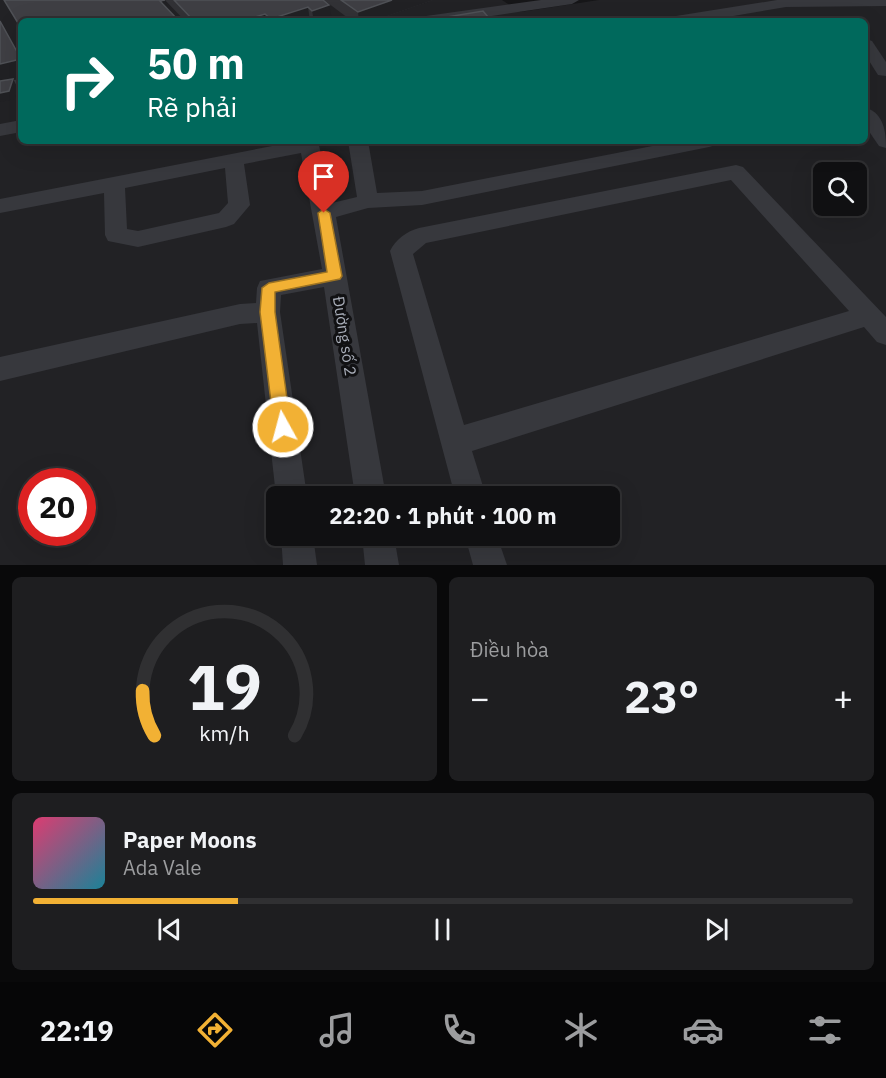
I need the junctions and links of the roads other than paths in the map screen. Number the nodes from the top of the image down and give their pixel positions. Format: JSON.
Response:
{"nodes":[{"id":1,"x":572,"y":0,"type":"edge"},
{"id":2,"x":886,"y":2,"type":"edge"},
{"id":3,"x":786,"y":3,"type":"junction"},
{"id":4,"x":447,"y":18,"type":"edge"},
{"id":5,"x":694,"y":18,"type":"edge"},
{"id":6,"x":797,"y":18,"type":"edge"},
{"id":7,"x":868,"y":47,"type":"edge"},
{"id":8,"x":884,"y":71,"type":"dead end"},
{"id":9,"x":18,"y":84,"type":"edge"},
{"id":10,"x":0,"y":87,"type":"edge"},
{"id":11,"x":868,"y":117,"type":"edge"},
{"id":12,"x":18,"y":127,"type":"edge"},
{"id":13,"x":0,"y":130,"type":"edge"},
{"id":14,"x":886,"y":142,"type":"edge"},
{"id":15,"x":304,"y":144,"type":"edge"},
{"id":16,"x":308,"y":144,"type":"edge"},
{"id":17,"x":358,"y":144,"type":"edge"},
{"id":18,"x":694,"y":144,"type":"edge"},
{"id":19,"x":234,"y":160,"type":"junction"},
{"id":20,"x":114,"y":184,"type":"junction"},
{"id":21,"x":368,"y":201,"type":"junction"},
{"id":22,"x":0,"y":206,"type":"edge"},
{"id":23,"x":324,"y":213,"type":"junction"},
{"id":24,"x":335,"y":276,"type":"junction"},
{"id":25,"x":268,"y":312,"type":"junction"},
{"id":26,"x":877,"y":325,"type":"edge"},
{"id":27,"x":0,"y":369,"type":"edge"},
{"id":28,"x":455,"y":442,"type":"junction"},
{"id":29,"x":291,"y":486,"type":"edge"},
{"id":30,"x":369,"y":486,"type":"edge"},
{"id":31,"x":467,"y":486,"type":"edge"},
{"id":32,"x":298,"y":546,"type":"edge"},
{"id":33,"x":379,"y":546,"type":"edge"},
{"id":34,"x":484,"y":546,"type":"edge"},
{"id":35,"x":300,"y":565,"type":"edge"},
{"id":36,"x":382,"y":565,"type":"edge"},
{"id":37,"x":490,"y":565,"type":"edge"}],
"edges":[{"from":1,"to":4,"type":"street"},
{"from":2,"to":3,"type":"street"},
{"from":3,"to":5,"type":"street"},
{"from":3,"to":6,"type":"street"},
{"from":7,"to":8,"type":"street"},
{"from":9,"to":10,"type":"street"},
{"from":11,"to":14,"type":"street"},
{"from":12,"to":13,"type":"street"},
{"from":15,"to":19,"type":"street"},
{"from":16,"to":23,"type":"street","name":"Đường số 2"},
{"from":17,"to":21,"type":"street"},
{"from":18,"to":21,"type":"street"},
{"from":19,"to":20,"type":"street"},
{"from":19,"to":20,"type":"street"},
{"from":20,"to":22,"type":"street"},
{"from":21,"to":23,"type":"street"},
{"from":23,"to":24,"type":"street","name":"Đường số 2"},
{"from":24,"to":25,"type":"street"},
{"from":24,"to":30,"type":"street","name":"Đường số 2"},
{"from":25,"to":27,"type":"street"},
{"from":25,"to":29,"type":"street"},
{"from":26,"to":28,"type":"street"},
{"from":26,"to":28,"type":"street"},
{"from":28,"to":31,"type":"street"},
{"from":32,"to":35,"type":"street"},
{"from":33,"to":36,"type":"street"},
{"from":34,"to":37,"type":"street"}]}
